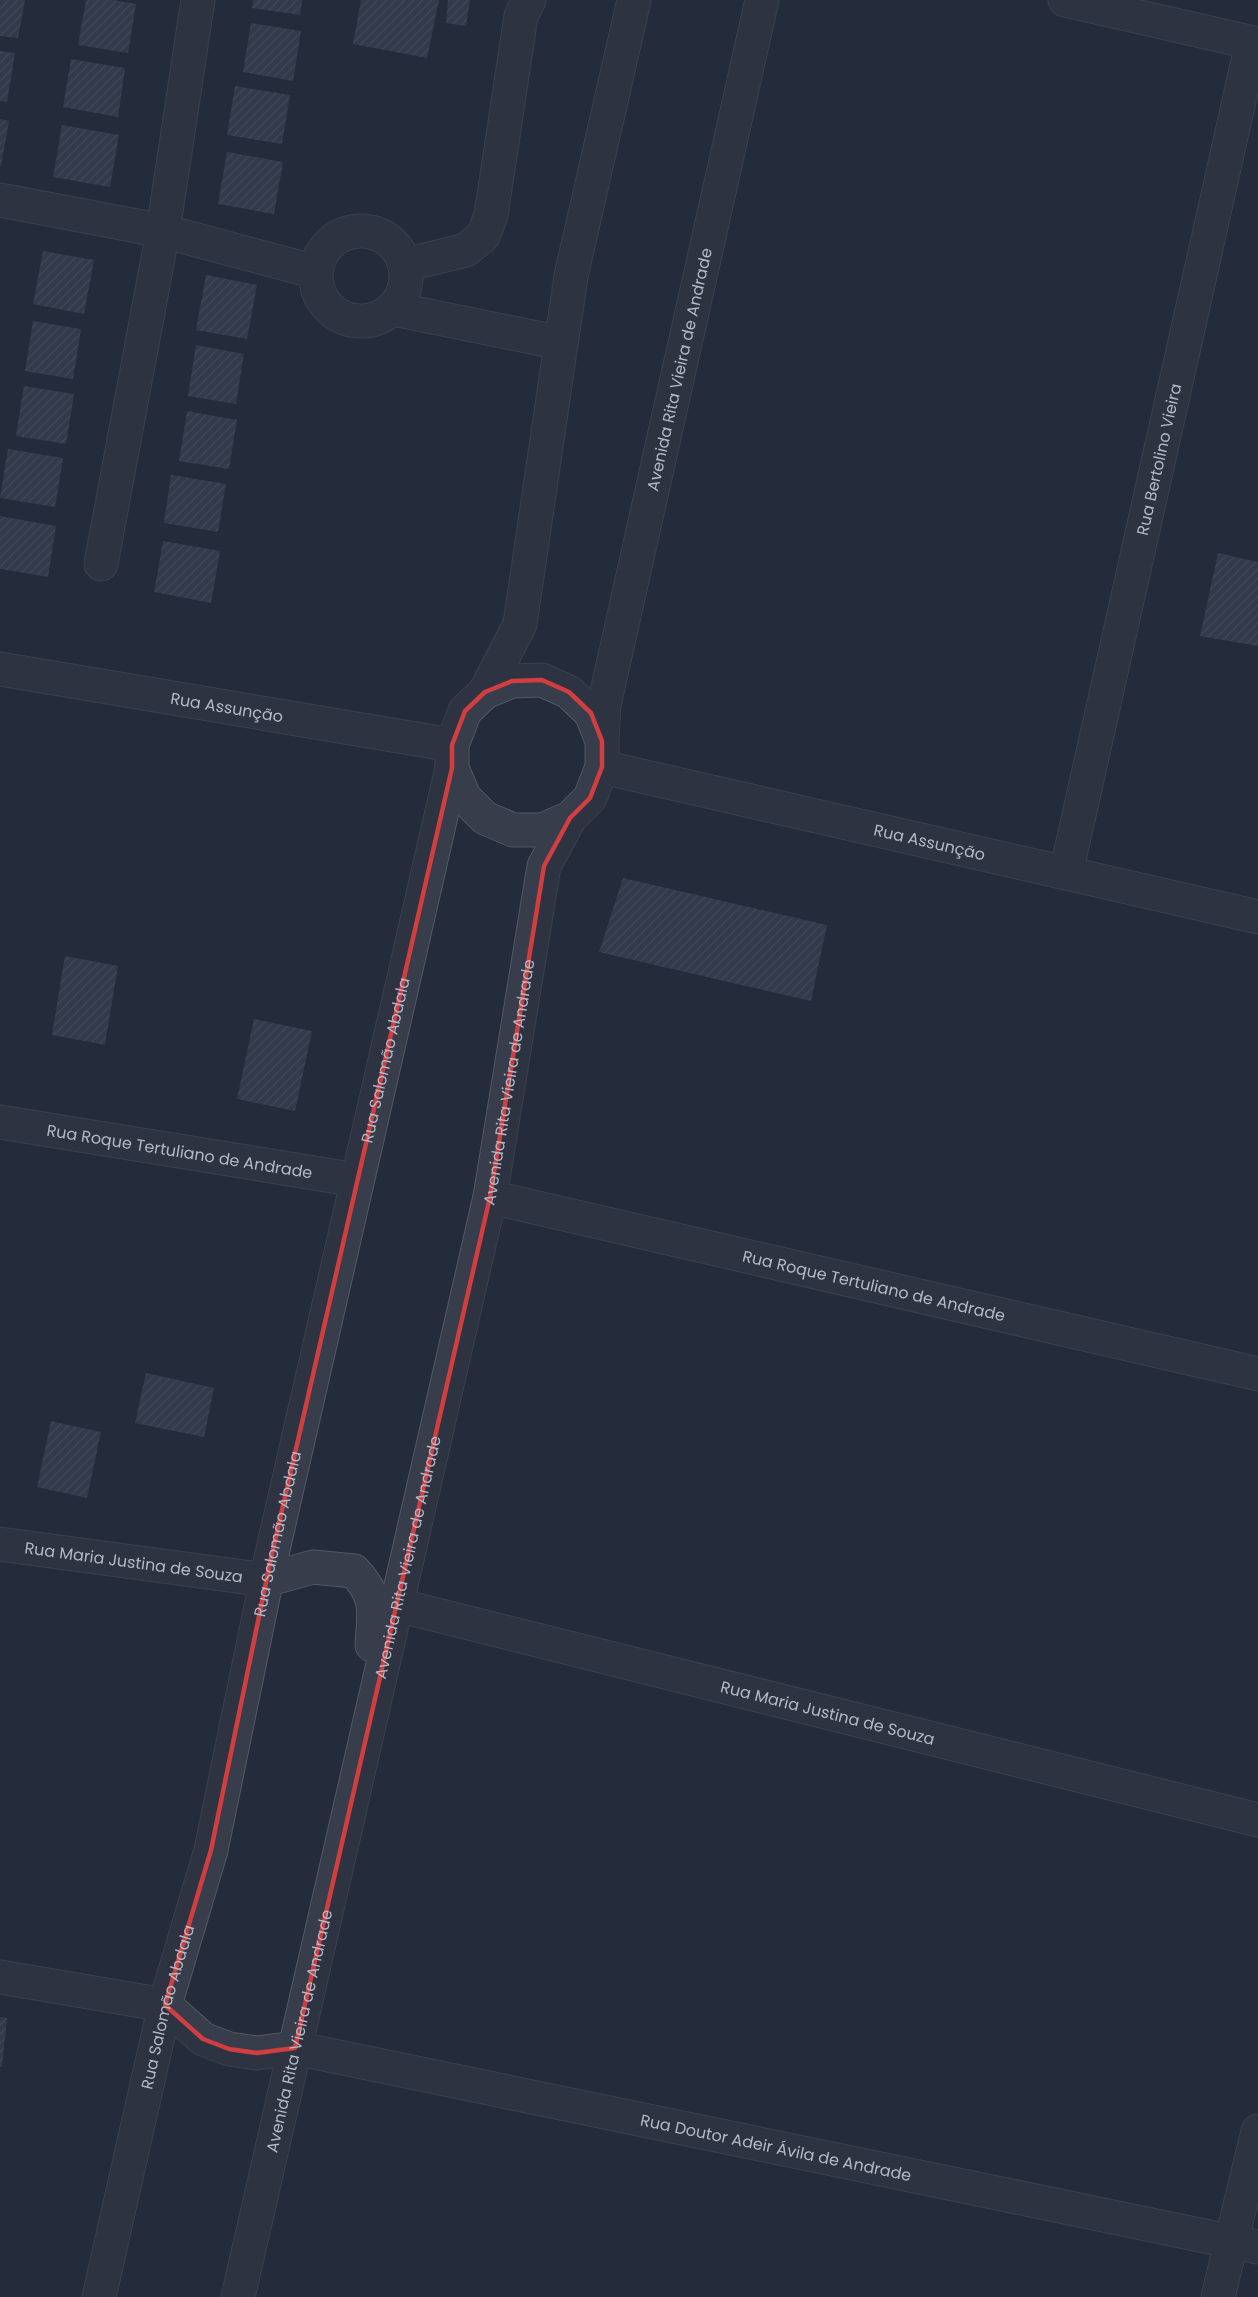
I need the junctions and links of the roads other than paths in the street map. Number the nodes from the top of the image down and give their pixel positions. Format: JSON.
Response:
{"nodes":[{"id":1,"x":198,"y":0,"type":"edge"},
{"id":2,"x":529,"y":0,"type":"edge"},
{"id":3,"x":634,"y":0,"type":"edge"},
{"id":4,"x":762,"y":0,"type":"edge"},
{"id":5,"x":1065,"y":0,"type":"edge"},
{"id":6,"x":1255,"y":44,"type":"edge"},
{"id":7,"x":0,"y":200,"type":"edge"},
{"id":8,"x":163,"y":231,"type":"junction"},
{"id":9,"x":405,"y":265,"type":"junction"},
{"id":10,"x":316,"y":272,"type":"junction"},
{"id":11,"x":394,"y":309,"type":"junction"},
{"id":12,"x":561,"y":343,"type":"junction"},
{"id":13,"x":101,"y":564,"type":"dead end"},
{"id":14,"x":0,"y":669,"type":"edge"},
{"id":15,"x":485,"y":692,"type":"junction"},
{"id":16,"x":602,"y":754,"type":"junction"},
{"id":17,"x":452,"y":757,"type":"junction"},
{"id":18,"x":570,"y":818,"type":"junction"},
{"id":19,"x":1066,"y":873,"type":"junction"},
{"id":20,"x":1258,"y":917,"type":"edge"},
{"id":21,"x":0,"y":1122,"type":"edge"},
{"id":22,"x":357,"y":1180,"type":"junction"},
{"id":23,"x":490,"y":1197,"type":"junction"},
{"id":24,"x":1258,"y":1374,"type":"edge"},
{"id":25,"x":0,"y":1544,"type":"edge"},
{"id":26,"x":266,"y":1581,"type":"junction"},
{"id":27,"x":397,"y":1605,"type":"junction"},
{"id":28,"x":366,"y":1734,"type":"junction"},
{"id":29,"x":1258,"y":1820,"type":"edge"},
{"id":30,"x":0,"y":1977,"type":"edge"},
{"id":31,"x":165,"y":2005,"type":"junction"},
{"id":32,"x":294,"y":2048,"type":"junction"},
{"id":33,"x":1258,"y":2131,"type":"edge"},
{"id":34,"x":1245,"y":2244,"type":"edge"},
{"id":35,"x":99,"y":2297,"type":"edge"},
{"id":36,"x":237,"y":2297,"type":"edge"},
{"id":37,"x":1218,"y":2297,"type":"edge"}],
"edges":[{"from":1,"to":8,"type":"street"},
{"from":2,"to":9,"type":"street"},
{"from":3,"to":12,"type":"street"},
{"from":4,"to":16,"type":"street","name":"Avenida Rita Vieira de Andrade"},
{"from":5,"to":6,"type":"street"},
{"from":6,"to":19,"type":"street","name":"Rua Bertolino Vieira"},
{"from":7,"to":8,"type":"street"},
{"from":8,"to":10,"type":"street"},
{"from":8,"to":13,"type":"street"},
{"from":9,"to":10,"type":"street"},
{"from":9,"to":11,"type":"street"},
{"from":10,"to":11,"type":"street"},
{"from":11,"to":12,"type":"street"},
{"from":12,"to":15,"type":"street"},
{"from":14,"to":17,"type":"street","name":"Rua Assunção"},
{"from":15,"to":16,"type":"street"},
{"from":15,"to":17,"type":"street"},
{"from":16,"to":18,"type":"street"},
{"from":16,"to":19,"type":"street","name":"Rua Assunção"},
{"from":17,"to":18,"type":"street"},
{"from":17,"to":22,"type":"street","name":"Rua Salomão Abdala"},
{"from":18,"to":23,"type":"street","name":"Avenida Rita Vieira de Andrade"},
{"from":19,"to":20,"type":"street","name":"Rua Assunção"},
{"from":21,"to":22,"type":"street","name":"Rua Roque Tertuliano de Andrade"},
{"from":22,"to":26,"type":"street","name":"Rua Salomão Abdala"},
{"from":23,"to":24,"type":"street","name":"Rua Roque Tertuliano de Andrade"},
{"from":23,"to":27,"type":"street","name":"Avenida Rita Vieira de Andrade"},
{"from":25,"to":26,"type":"street","name":"Rua Maria Justina de Souza"},
{"from":26,"to":28,"type":"street"},
{"from":26,"to":31,"type":"street","name":"Rua Salomão Abdala"},
{"from":27,"to":28,"type":"street","name":"Avenida Rita Vieira de Andrade"},
{"from":27,"to":29,"type":"street","name":"Rua Maria Justina de Souza"},
{"from":28,"to":32,"type":"street","name":"Avenida Rita Vieira de Andrade"},
{"from":30,"to":31,"type":"street"},
{"from":31,"to":32,"type":"street"},
{"from":31,"to":35,"type":"street","name":"Rua Salomão Abdala"},
{"from":32,"to":34,"type":"street","name":"Rua Doutor Adeir Ávila de Andrade"},
{"from":32,"to":36,"type":"street","name":"Avenida Rita Vieira de Andrade"},
{"from":33,"to":34,"type":"street"},
{"from":34,"to":37,"type":"street"}]}
